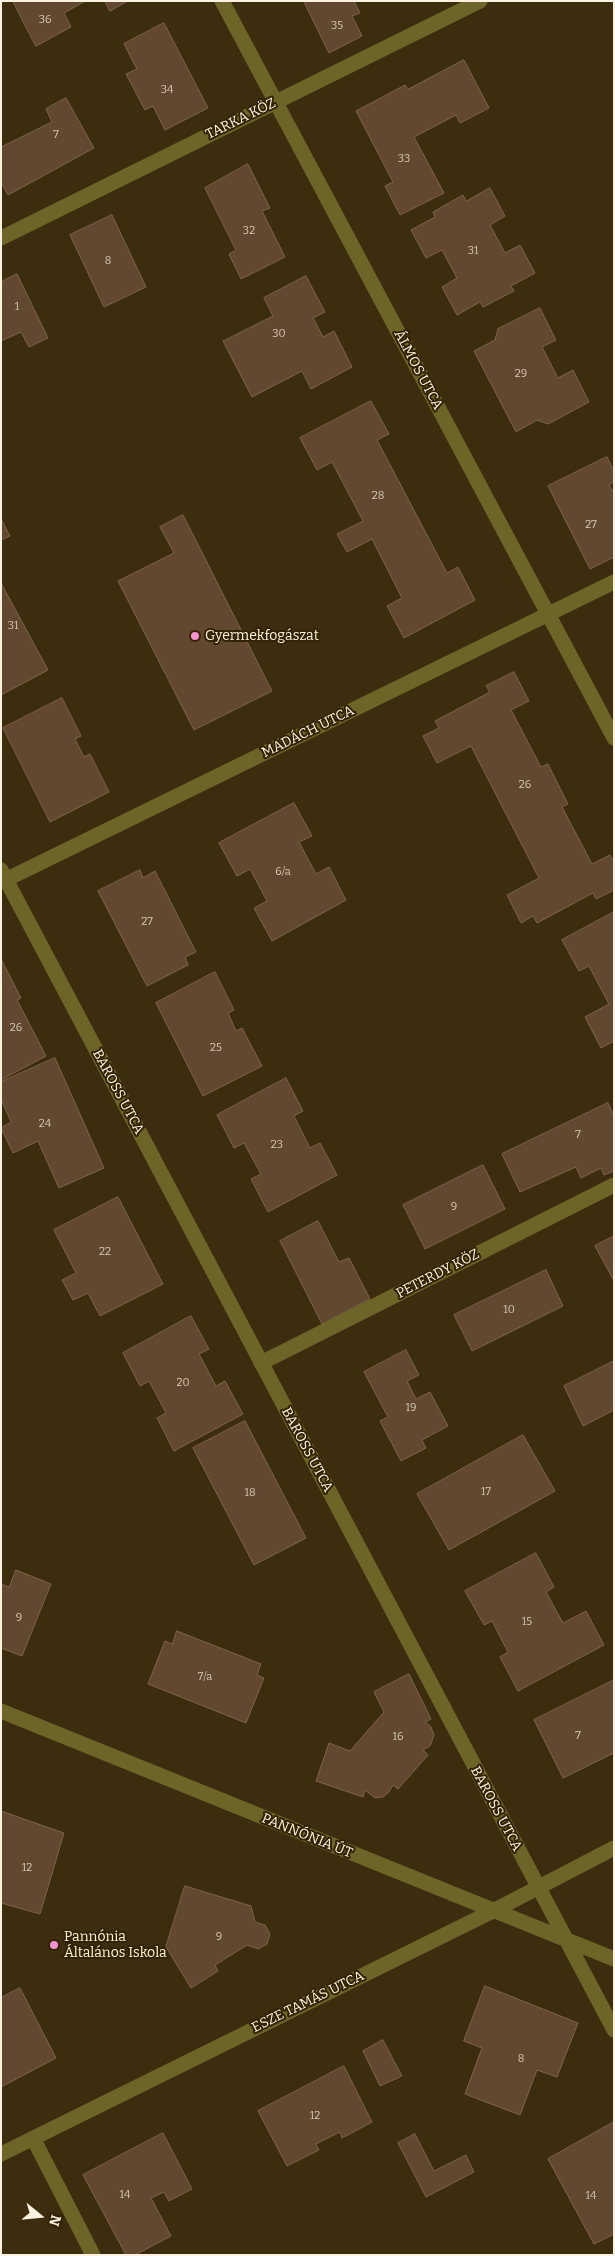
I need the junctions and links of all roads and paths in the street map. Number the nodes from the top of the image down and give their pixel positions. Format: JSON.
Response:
{"nodes":[{"id":1,"x":222,"y":1,"type":"edge"},
{"id":2,"x":480,"y":1,"type":"edge"},
{"id":3,"x":275,"y":102,"type":"junction"},
{"id":4,"x":1,"y":238,"type":"edge"},
{"id":5,"x":614,"y":582,"type":"edge"},
{"id":6,"x":548,"y":615,"type":"junction"},
{"id":7,"x":614,"y":738,"type":"edge"},
{"id":8,"x":3,"y":877,"type":"edge"},
{"id":9,"x":614,"y":1185,"type":"edge"},
{"id":10,"x":261,"y":1363,"type":"junction"},
{"id":11,"x":1,"y":1711,"type":"edge"},
{"id":12,"x":614,"y":1848,"type":"edge"},
{"id":13,"x":537,"y":1886,"type":"junction"},
{"id":14,"x":493,"y":1911,"type":"junction"},
{"id":15,"x":566,"y":1940,"type":"junction"},
{"id":16,"x":614,"y":1959,"type":"edge"},
{"id":17,"x":614,"y":2030,"type":"edge"},
{"id":18,"x":33,"y":2138,"type":"junction"},
{"id":19,"x":1,"y":2154,"type":"edge"},
{"id":20,"x":93,"y":2255,"type":"edge"}],
"edges":[{"from":1,"to":3,"type":"street","name":"ÁLMOS UTCA"},
{"from":2,"to":3,"type":"street","name":"TARKA KÖZ"},
{"from":3,"to":4,"type":"street","name":"TARKA KÖZ"},
{"from":3,"to":6,"type":"street","name":"ÁLMOS UTCA"},
{"from":5,"to":6,"type":"street","name":"MADÁCH UTCA"},
{"from":6,"to":7,"type":"street","name":"ÁLMOS UTCA"},
{"from":6,"to":8,"type":"street","name":"MADÁCH UTCA"},
{"from":8,"to":10,"type":"street","name":"BAROSS UTCA"},
{"from":9,"to":10,"type":"street","name":"PETERDY KÖZ"},
{"from":10,"to":13,"type":"street","name":"BAROSS UTCA"},
{"from":11,"to":14,"type":"street","name":"PANNÓNIA ÚT"},
{"from":12,"to":13,"type":"street","name":"ESZE TAMÁS UTCA"},
{"from":13,"to":14,"type":"street","name":"ESZE TAMÁS UTCA"},
{"from":13,"to":15,"type":"street","name":"BAROSS UTCA"},
{"from":14,"to":15,"type":"street","name":"PANNÓNIA ÚT"},
{"from":14,"to":18,"type":"street","name":"ESZE TAMÁS UTCA"},
{"from":15,"to":16,"type":"street","name":"PANNÓNIA ÚT"},
{"from":15,"to":17,"type":"street","name":"BAROSS UTCA"},
{"from":18,"to":19,"type":"street","name":"ESZE TAMÁS UTCA"},
{"from":18,"to":20,"type":"street"}]}
